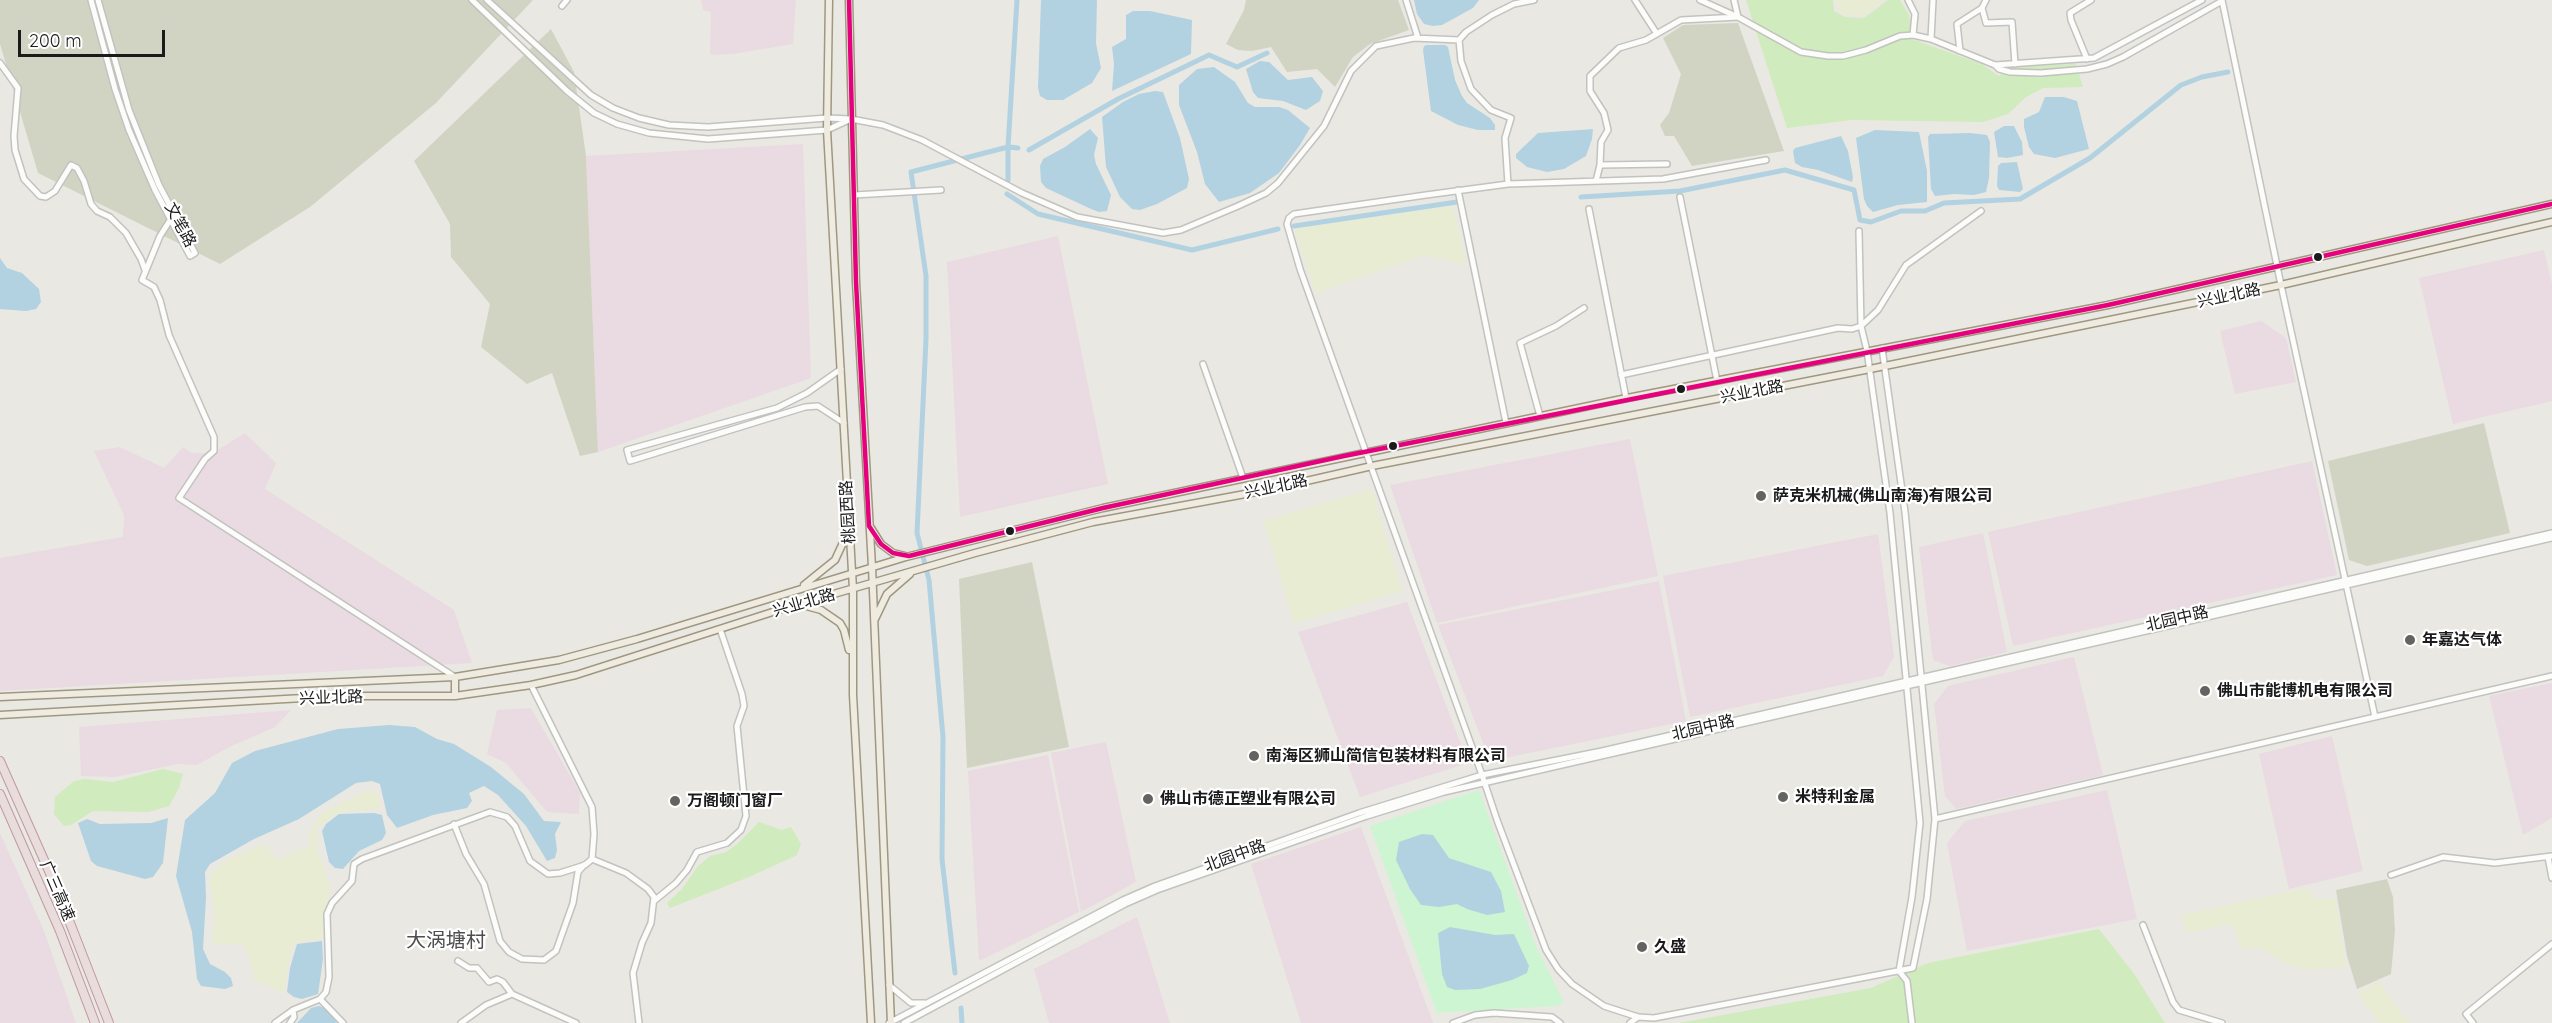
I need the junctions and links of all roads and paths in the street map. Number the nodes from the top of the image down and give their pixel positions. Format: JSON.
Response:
{"nodes":[{"id":1,"x":91,"y":0,"type":"edge"},
{"id":2,"x":98,"y":0,"type":"edge"},
{"id":3,"x":472,"y":0,"type":"edge"},
{"id":4,"x":488,"y":0,"type":"edge"},
{"id":5,"x":830,"y":0,"type":"edge"},
{"id":6,"x":849,"y":0,"type":"edge"},
{"id":7,"x":1406,"y":0,"type":"edge"},
{"id":8,"x":1534,"y":0,"type":"edge"},
{"id":9,"x":1635,"y":0,"type":"edge"},
{"id":10,"x":1700,"y":0,"type":"edge"},
{"id":11,"x":1734,"y":0,"type":"edge"},
{"id":12,"x":1908,"y":0,"type":"edge"},
{"id":13,"x":1933,"y":0,"type":"edge"},
{"id":14,"x":1986,"y":0,"type":"edge"},
{"id":15,"x":2091,"y":0,"type":"edge"},
{"id":16,"x":2202,"y":0,"type":"edge"},
{"id":17,"x":2222,"y":1,"type":"edge"},
{"id":18,"x":1982,"y":8,"type":"junction"},
{"id":19,"x":1738,"y":17,"type":"junction"},
{"id":20,"x":1657,"y":34,"type":"junction"},
{"id":21,"x":1913,"y":35,"type":"junction"},
{"id":22,"x":1418,"y":38,"type":"junction"},
{"id":23,"x":1931,"y":39,"type":"junction"},
{"id":24,"x":1459,"y":40,"type":"junction"},
{"id":25,"x":1960,"y":51,"type":"junction"},
{"id":26,"x":2087,"y":59,"type":"junction"},
{"id":27,"x":0,"y":63,"type":"edge"},
{"id":28,"x":2015,"y":64,"type":"junction"},
{"id":29,"x":1995,"y":65,"type":"junction"},
{"id":30,"x":827,"y":118,"type":"junction"},
{"id":31,"x":851,"y":119,"type":"junction"},
{"id":32,"x":708,"y":127,"type":"junction"},
{"id":33,"x":827,"y":130,"type":"junction"},
{"id":34,"x":708,"y":139,"type":"junction"},
{"id":35,"x":1766,"y":160,"type":"dead end"},
{"id":36,"x":1667,"y":164,"type":"dead end"},
{"id":37,"x":1600,"y":165,"type":"junction"},
{"id":38,"x":1596,"y":182,"type":"junction"},
{"id":39,"x":1508,"y":184,"type":"junction"},
{"id":40,"x":941,"y":190,"type":"dead end"},
{"id":41,"x":1458,"y":190,"type":"junction"},
{"id":42,"x":854,"y":195,"type":"junction"},
{"id":43,"x":1680,"y":196,"type":"dead end"},
{"id":44,"x":2552,"y":204,"type":"edge"},
{"id":45,"x":1590,"y":209,"type":"dead end"},
{"id":46,"x":1981,"y":211,"type":"dead end"},
{"id":47,"x":172,"y":217,"type":"junction"},
{"id":48,"x":2552,"y":222,"type":"edge"},
{"id":49,"x":1859,"y":231,"type":"dead end"},
{"id":50,"x":2278,"y":265,"type":"junction"},
{"id":51,"x":145,"y":270,"type":"junction"},
{"id":52,"x":2281,"y":285,"type":"junction"},
{"id":53,"x":1584,"y":308,"type":"dead end"},
{"id":54,"x":1861,"y":326,"type":"junction"},
{"id":55,"x":1882,"y":348,"type":"junction"},
{"id":56,"x":1867,"y":351,"type":"junction"},
{"id":57,"x":1712,"y":356,"type":"junction"},
{"id":58,"x":1203,"y":364,"type":"dead end"},
{"id":59,"x":1884,"y":366,"type":"junction"},
{"id":60,"x":841,"y":369,"type":"junction"},
{"id":61,"x":1870,"y":369,"type":"junction"},
{"id":62,"x":1622,"y":375,"type":"junction"},
{"id":63,"x":1717,"y":381,"type":"junction"},
{"id":64,"x":1626,"y":398,"type":"junction"},
{"id":65,"x":1540,"y":416,"type":"junction"},
{"id":66,"x":844,"y":423,"type":"junction"},
{"id":67,"x":1506,"y":423,"type":"junction"},
{"id":68,"x":1367,"y":451,"type":"junction"},
{"id":69,"x":1372,"y":466,"type":"junction"},
{"id":70,"x":1243,"y":478,"type":"junction"},
{"id":71,"x":869,"y":526,"type":"junction"},
{"id":72,"x":849,"y":529,"type":"junction"},
{"id":73,"x":2552,"y":533,"type":"edge"},
{"id":74,"x":2552,"y":538,"type":"edge"},
{"id":75,"x":909,"y":556,"type":"junction"},
{"id":76,"x":872,"y":567,"type":"junction"},
{"id":77,"x":914,"y":570,"type":"junction"},
{"id":78,"x":851,"y":573,"type":"junction"},
{"id":79,"x":2344,"y":582,"type":"junction"},
{"id":80,"x":872,"y":583,"type":"junction"},
{"id":81,"x":799,"y":589,"type":"junction"},
{"id":82,"x":853,"y":589,"type":"junction"},
{"id":83,"x":799,"y":604,"type":"junction"},
{"id":84,"x":874,"y":623,"type":"junction"},
{"id":85,"x":720,"y":629,"type":"junction"},
{"id":86,"x":851,"y":657,"type":"junction"},
{"id":87,"x":2552,"y":676,"type":"edge"},
{"id":88,"x":455,"y":677,"type":"junction"},
{"id":89,"x":1921,"y":680,"type":"junction"},
{"id":90,"x":1907,"y":684,"type":"junction"},
{"id":91,"x":531,"y":685,"type":"junction"},
{"id":92,"x":455,"y":696,"type":"junction"},
{"id":93,"x":0,"y":697,"type":"edge"},
{"id":94,"x":0,"y":715,"type":"edge"},
{"id":95,"x":2375,"y":717,"type":"junction"},
{"id":96,"x":0,"y":761,"type":"edge"},
{"id":97,"x":1482,"y":775,"type":"junction"},
{"id":98,"x":1485,"y":782,"type":"junction"},
{"id":99,"x":0,"y":794,"type":"edge"},
{"id":100,"x":1935,"y":819,"type":"junction"},
{"id":101,"x":454,"y":824,"type":"junction"},
{"id":102,"x":2550,"y":856,"type":"edge"},
{"id":103,"x":592,"y":859,"type":"junction"},
{"id":104,"x":585,"y":865,"type":"junction"},
{"id":105,"x":2391,"y":875,"type":"dead end"},
{"id":106,"x":2552,"y":878,"type":"edge"},
{"id":107,"x":654,"y":901,"type":"junction"},
{"id":108,"x":2143,"y":925,"type":"dead end"},
{"id":109,"x":2552,"y":944,"type":"edge"},
{"id":110,"x":458,"y":961,"type":"dead end"},
{"id":111,"x":1899,"y":971,"type":"junction"},
{"id":112,"x":889,"y":985,"type":"junction"},
{"id":113,"x":512,"y":994,"type":"junction"},
{"id":114,"x":320,"y":999,"type":"junction"},
{"id":115,"x":926,"y":1003,"type":"junction"},
{"id":116,"x":293,"y":1010,"type":"junction"},
{"id":117,"x":920,"y":1014,"type":"junction"},
{"id":118,"x":1638,"y":1017,"type":"junction"},
{"id":119,"x":95,"y":1023,"type":"edge"},
{"id":120,"x":109,"y":1023,"type":"edge"},
{"id":121,"x":275,"y":1023,"type":"edge"},
{"id":122,"x":290,"y":1023,"type":"edge"},
{"id":123,"x":343,"y":1023,"type":"edge"},
{"id":124,"x":461,"y":1023,"type":"edge"},
{"id":125,"x":576,"y":1023,"type":"edge"},
{"id":126,"x":639,"y":1023,"type":"edge"},
{"id":127,"x":871,"y":1023,"type":"edge"},
{"id":128,"x":890,"y":1023,"type":"edge"},
{"id":129,"x":903,"y":1023,"type":"edge"},
{"id":130,"x":911,"y":1023,"type":"edge"},
{"id":131,"x":1453,"y":1023,"type":"edge"},
{"id":132,"x":1560,"y":1023,"type":"edge"},
{"id":133,"x":1630,"y":1023,"type":"edge"},
{"id":134,"x":1912,"y":1023,"type":"edge"},
{"id":135,"x":2222,"y":1023,"type":"edge"},
{"id":136,"x":2473,"y":1023,"type":"edge"}],
"edges":[{"from":1,"to":47,"type":"street","name":"文笔路"},
{"from":2,"to":47,"type":"street","name":"文笔路"},
{"from":3,"to":34,"type":"street"},
{"from":4,"to":32,"type":"street"},
{"from":5,"to":30,"type":"main road","name":"桃园西路"},
{"from":6,"to":31,"type":"main road","name":"桃园西路"},
{"from":7,"to":22,"type":"street"},
{"from":8,"to":24,"type":"street"},
{"from":9,"to":20,"type":"street"},
{"from":10,"to":19,"type":"street"},
{"from":11,"to":19,"type":"street"},
{"from":12,"to":21,"type":"street"},
{"from":13,"to":23,"type":"street"},
{"from":14,"to":18,"type":"street"},
{"from":15,"to":26,"type":"street"},
{"from":16,"to":26,"type":"street"},
{"from":17,"to":29,"type":"street"},
{"from":17,"to":50,"type":"street"},
{"from":18,"to":25,"type":"street"},
{"from":18,"to":28,"type":"street"},
{"from":19,"to":20,"type":"street"},
{"from":19,"to":21,"type":"street"},
{"from":20,"to":37,"type":"street"},
{"from":21,"to":23,"type":"street"},
{"from":22,"to":24,"type":"street"},
{"from":22,"to":31,"type":"street"},
{"from":23,"to":25,"type":"street"},
{"from":24,"to":39,"type":"street"},
{"from":25,"to":29,"type":"street"},
{"from":26,"to":28,"type":"street"},
{"from":27,"to":51,"type":"street"},
{"from":28,"to":29,"type":"street"},
{"from":30,"to":31,"type":"street"},
{"from":30,"to":32,"type":"street"},
{"from":30,"to":33,"type":"main road","name":"桃园西路"},
{"from":31,"to":33,"type":"street"},
{"from":31,"to":42,"type":"main road","name":"桃园西路"},
{"from":32,"to":34,"type":"street"},
{"from":33,"to":34,"type":"street"},
{"from":33,"to":60,"type":"main road","name":"桃园西路"},
{"from":35,"to":38,"type":"street"},
{"from":36,"to":37,"type":"street"},
{"from":37,"to":38,"type":"street"},
{"from":38,"to":39,"type":"street"},
{"from":39,"to":41,"type":"street"},
{"from":40,"to":42,"type":"street"},
{"from":41,"to":67,"type":"street"},
{"from":41,"to":68,"type":"street"},
{"from":42,"to":71,"type":"main road","name":"桃园西路"},
{"from":43,"to":57,"type":"street"},
{"from":44,"to":50,"type":"main road","name":"兴业北路"},
{"from":45,"to":62,"type":"street"},
{"from":46,"to":54,"type":"street"},
{"from":47,"to":47,"type":"street","name":"文笔路"},
{"from":47,"to":51,"type":"street"},
{"from":48,"to":52,"type":"main road","name":"兴业北路"},
{"from":49,"to":54,"type":"street"},
{"from":50,"to":52,"type":"street"},
{"from":50,"to":55,"type":"main road","name":"兴业北路"},
{"from":51,"to":88,"type":"street"},
{"from":52,"to":59,"type":"main road","name":"兴业北路"},
{"from":52,"to":79,"type":"street"},
{"from":53,"to":65,"type":"street"},
{"from":54,"to":56,"type":"street"},
{"from":54,"to":57,"type":"street"},
{"from":55,"to":56,"type":"main road","name":"兴业北路"},
{"from":55,"to":59,"type":"street"},
{"from":56,"to":61,"type":"street"},
{"from":56,"to":63,"type":"main road","name":"兴业北路"},
{"from":57,"to":62,"type":"street"},
{"from":57,"to":63,"type":"street"},
{"from":58,"to":70,"type":"street"},
{"from":59,"to":61,"type":"main road","name":"兴业北路"},
{"from":59,"to":89,"type":"street"},
{"from":60,"to":66,"type":"main road","name":"桃园西路"},
{"from":60,"to":66,"type":"street"},
{"from":61,"to":69,"type":"main road","name":"兴业北路"},
{"from":61,"to":90,"type":"street"},
{"from":62,"to":64,"type":"street"},
{"from":63,"to":64,"type":"main road","name":"兴业北路"},
{"from":64,"to":65,"type":"main road","name":"兴业北路"},
{"from":65,"to":67,"type":"main road","name":"兴业北路"},
{"from":66,"to":72,"type":"main road","name":"桃园西路"},
{"from":67,"to":68,"type":"main road","name":"兴业北路"},
{"from":68,"to":69,"type":"street"},
{"from":68,"to":70,"type":"main road","name":"兴业北路"},
{"from":69,"to":77,"type":"main road","name":"兴业北路"},
{"from":69,"to":97,"type":"street"},
{"from":70,"to":75,"type":"main road","name":"兴业北路"},
{"from":71,"to":75,"type":"main road"},
{"from":71,"to":76,"type":"main road","name":"桃园西路"},
{"from":72,"to":78,"type":"main road","name":"桃园西路"},
{"from":72,"to":81,"type":"main road"},
{"from":73,"to":79,"type":"street","name":"北园中路"},
{"from":74,"to":79,"type":"street","name":"北园中路"},
{"from":75,"to":76,"type":"main road","name":"兴业北路"},
{"from":76,"to":78,"type":"main road","name":"兴业北路"},
{"from":76,"to":80,"type":"main road","name":"桃园西路"},
{"from":77,"to":80,"type":"main road","name":"兴业北路"},
{"from":77,"to":84,"type":"main road"},
{"from":78,"to":81,"type":"main road","name":"兴业北路"},
{"from":78,"to":82,"type":"main road","name":"桃园西路"},
{"from":79,"to":89,"type":"street","name":"北园中路"},
{"from":79,"to":95,"type":"street"},
{"from":80,"to":82,"type":"main road","name":"兴业北路"},
{"from":80,"to":84,"type":"main road","name":"桃园西路"},
{"from":81,"to":88,"type":"main road","name":"兴业北路"},
{"from":82,"to":83,"type":"main road","name":"兴业北路"},
{"from":82,"to":86,"type":"main road","name":"桃园西路"},
{"from":83,"to":85,"type":"main road","name":"兴业北路"},
{"from":83,"to":86,"type":"main road"},
{"from":84,"to":112,"type":"main road","name":"桃园西路"},
{"from":85,"to":91,"type":"main road","name":"兴业北路"},
{"from":85,"to":107,"type":"street"},
{"from":86,"to":127,"type":"main road","name":"桃园西路"},
{"from":87,"to":95,"type":"street"},
{"from":88,"to":92,"type":"main road"},
{"from":88,"to":93,"type":"main road","name":"兴业北路"},
{"from":89,"to":90,"type":"street","name":"北园中路"},
{"from":89,"to":100,"type":"street"},
{"from":90,"to":97,"type":"street","name":"北园中路"},
{"from":90,"to":98,"type":"street","name":"北园中路"},
{"from":90,"to":111,"type":"street"},
{"from":91,"to":92,"type":"main road","name":"兴业北路"},
{"from":91,"to":103,"type":"street"},
{"from":92,"to":94,"type":"main road","name":"兴业北路"},
{"from":95,"to":100,"type":"street"},
{"from":96,"to":120,"type":"highway","name":"广三高速"},
{"from":97,"to":98,"type":"street"},
{"from":97,"to":115,"type":"street","name":"北园中路"},
{"from":98,"to":117,"type":"street","name":"北园中路"},
{"from":98,"to":118,"type":"street"},
{"from":99,"to":119,"type":"highway","name":"广三高速"},
{"from":100,"to":111,"type":"street"},
{"from":101,"to":104,"type":"street"},
{"from":101,"to":104,"type":"street"},
{"from":101,"to":114,"type":"street"},
{"from":102,"to":105,"type":"street"},
{"from":102,"to":106,"type":"street"},
{"from":103,"to":104,"type":"street"},
{"from":103,"to":107,"type":"street"},
{"from":107,"to":126,"type":"street"},
{"from":108,"to":135,"type":"street"},
{"from":109,"to":136,"type":"street"},
{"from":110,"to":113,"type":"street"},
{"from":111,"to":118,"type":"street"},
{"from":111,"to":134,"type":"street"},
{"from":112,"to":115,"type":"street"},
{"from":112,"to":128,"type":"main road","name":"桃园西路"},
{"from":113,"to":124,"type":"street"},
{"from":113,"to":125,"type":"street"},
{"from":114,"to":116,"type":"street"},
{"from":114,"to":123,"type":"street"},
{"from":115,"to":128,"type":"street","name":"北园中路"},
{"from":116,"to":121,"type":"street"},
{"from":116,"to":122,"type":"street"},
{"from":117,"to":129,"type":"street","name":"北园中路"},
{"from":117,"to":130,"type":"street"},
{"from":118,"to":133,"type":"street"},
{"from":131,"to":132,"type":"street"}]}
